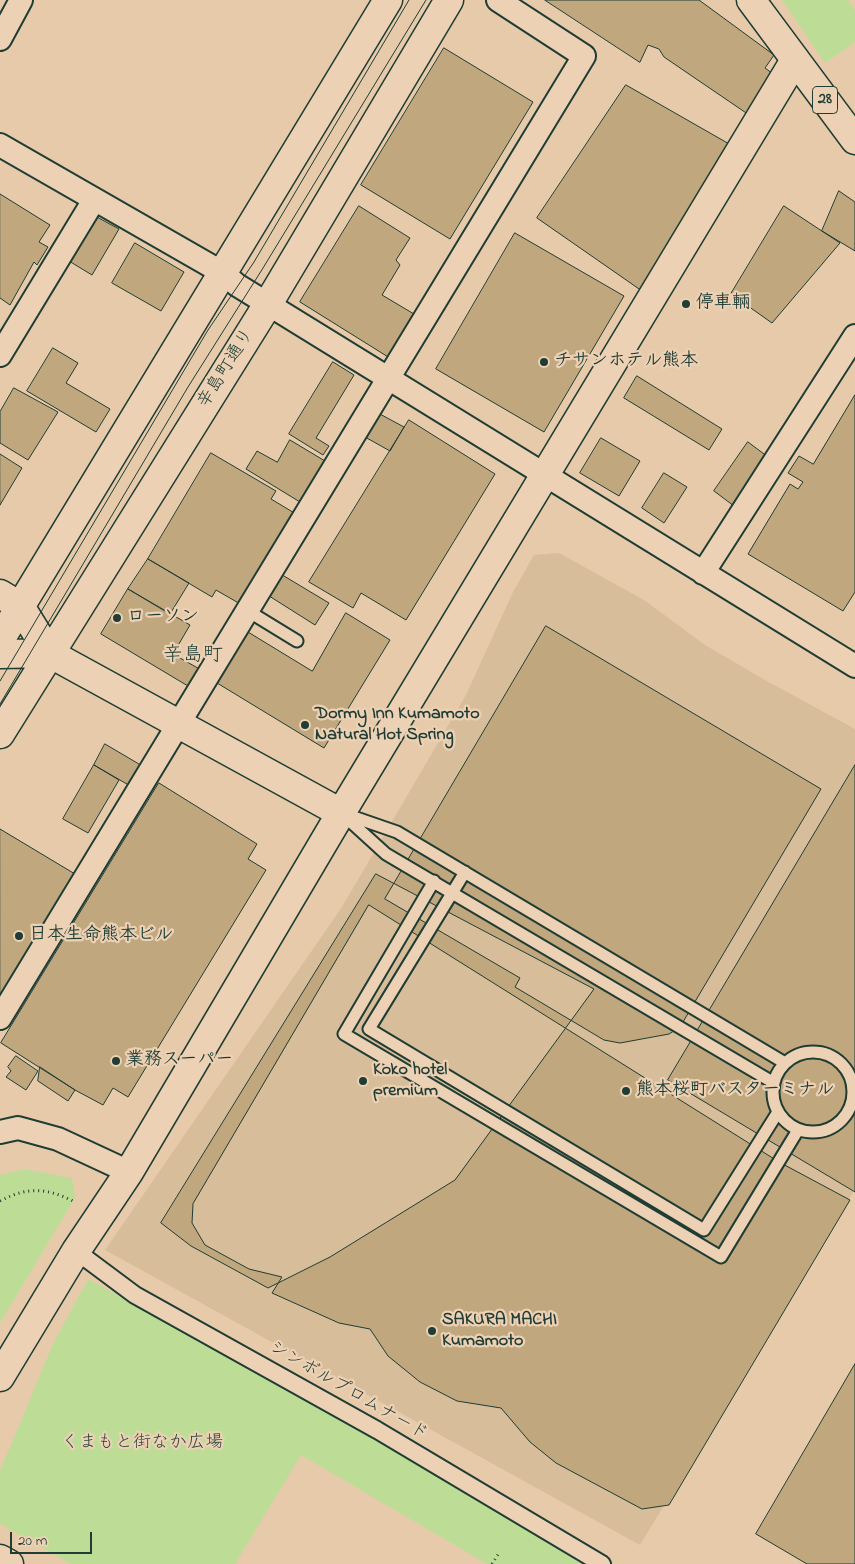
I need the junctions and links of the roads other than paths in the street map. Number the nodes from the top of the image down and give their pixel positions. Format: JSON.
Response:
{"nodes":[{"id":1,"x":22,"y":0,"type":"edge"},
{"id":2,"x":388,"y":0,"type":"edge"},
{"id":3,"x":449,"y":0,"type":"edge"},
{"id":4,"x":498,"y":0,"type":"edge"},
{"id":5,"x":751,"y":0,"type":"edge"},
{"id":6,"x":0,"y":39,"type":"edge"},
{"id":7,"x":796,"y":60,"type":"junction"},
{"id":8,"x":855,"y":140,"type":"edge"},
{"id":9,"x":0,"y":145,"type":"edge"},
{"id":10,"x":94,"y":200,"type":"junction"},
{"id":11,"x":223,"y":273,"type":"junction"},
{"id":12,"x":268,"y":304,"type":"junction"},
{"id":13,"x":855,"y":336,"type":"edge"},
{"id":14,"x":0,"y":356,"type":"edge"},
{"id":15,"x":388,"y":379,"type":"junction"},
{"id":16,"x":544,"y":476,"type":"junction"},
{"id":17,"x":704,"y":573,"type":"junction"},
{"id":18,"x":10,"y":600,"type":"edge"},
{"id":19,"x":248,"y":611,"type":"junction"},
{"id":20,"x":0,"y":640,"type":"edge"},
{"id":21,"x":297,"y":641,"type":"dead end"},
{"id":22,"x":49,"y":653,"type":"junction"},
{"id":23,"x":0,"y":654,"type":"edge"},
{"id":24,"x":855,"y":666,"type":"edge"},
{"id":25,"x":179,"y":724,"type":"junction"},
{"id":26,"x":0,"y":734,"type":"edge"},
{"id":27,"x":341,"y":813,"type":"junction"},
{"id":28,"x":465,"y":872,"type":"junction"},
{"id":29,"x":434,"y":881,"type":"junction"},
{"id":30,"x":454,"y":892,"type":"junction"},
{"id":31,"x":0,"y":1018,"type":"edge"},
{"id":32,"x":785,"y":1063,"type":"junction"},
{"id":33,"x":850,"y":1067,"type":"edge"},
{"id":34,"x":774,"y":1082,"type":"junction"},
{"id":35,"x":854,"y":1088,"type":"edge"},
{"id":36,"x":778,"y":1112,"type":"junction"},
{"id":37,"x":798,"y":1130,"type":"junction"},
{"id":38,"x":0,"y":1132,"type":"edge"},
{"id":39,"x":129,"y":1172,"type":"junction"},
{"id":40,"x":76,"y":1251,"type":"junction"},
{"id":41,"x":0,"y":1377,"type":"edge"},
{"id":42,"x":0,"y":1559,"type":"edge"},
{"id":43,"x":9,"y":1564,"type":"edge"},
{"id":44,"x":602,"y":1564,"type":"edge"}],
"edges":[{"from":1,"to":6,"type":"street"},
{"from":2,"to":11,"type":"street"},
{"from":3,"to":12,"type":"street","name":"辛島町通り"},
{"from":4,"to":15,"type":"street"},
{"from":5,"to":7,"type":"street","number":"28"},
{"from":7,"to":8,"type":"street","number":"28"},
{"from":7,"to":16,"type":"street"},
{"from":9,"to":10,"type":"street"},
{"from":10,"to":11,"type":"street"},
{"from":10,"to":14,"type":"street"},
{"from":11,"to":12,"type":"street"},
{"from":11,"to":18,"type":"street"},
{"from":12,"to":15,"type":"street"},
{"from":12,"to":22,"type":"street","name":"辛島町通り"},
{"from":13,"to":17,"type":"street"},
{"from":15,"to":16,"type":"street"},
{"from":15,"to":19,"type":"street"},
{"from":16,"to":17,"type":"street"},
{"from":16,"to":27,"type":"street"},
{"from":17,"to":24,"type":"street"},
{"from":18,"to":20,"type":"street"},
{"from":18,"to":22,"type":"street"},
{"from":19,"to":21,"type":"lane"},
{"from":19,"to":25,"type":"street"},
{"from":22,"to":23,"type":"street"},
{"from":22,"to":25,"type":"street"},
{"from":22,"to":26,"type":"street","name":"辛島町通り"},
{"from":25,"to":27,"type":"street"},
{"from":25,"to":31,"type":"street"},
{"from":27,"to":28,"type":"lane"},
{"from":27,"to":29,"type":"lane"},
{"from":27,"to":39,"type":"street"},
{"from":28,"to":30,"type":"lane"},
{"from":28,"to":32,"type":"lane"},
{"from":29,"to":30,"type":"lane"},
{"from":29,"to":37,"type":"lane"},
{"from":30,"to":34,"type":"lane"},
{"from":30,"to":36,"type":"lane"},
{"from":32,"to":33,"type":"lane"},
{"from":32,"to":34,"type":"lane"},
{"from":33,"to":35,"type":"lane"},
{"from":34,"to":36,"type":"lane"},
{"from":35,"to":37,"type":"lane"},
{"from":36,"to":37,"type":"lane"},
{"from":38,"to":39,"type":"street"},
{"from":39,"to":40,"type":"street"},
{"from":40,"to":41,"type":"street"},
{"from":40,"to":44,"type":"street","name":"シンボルプロムナード"},
{"from":42,"to":43,"type":"street"}]}
